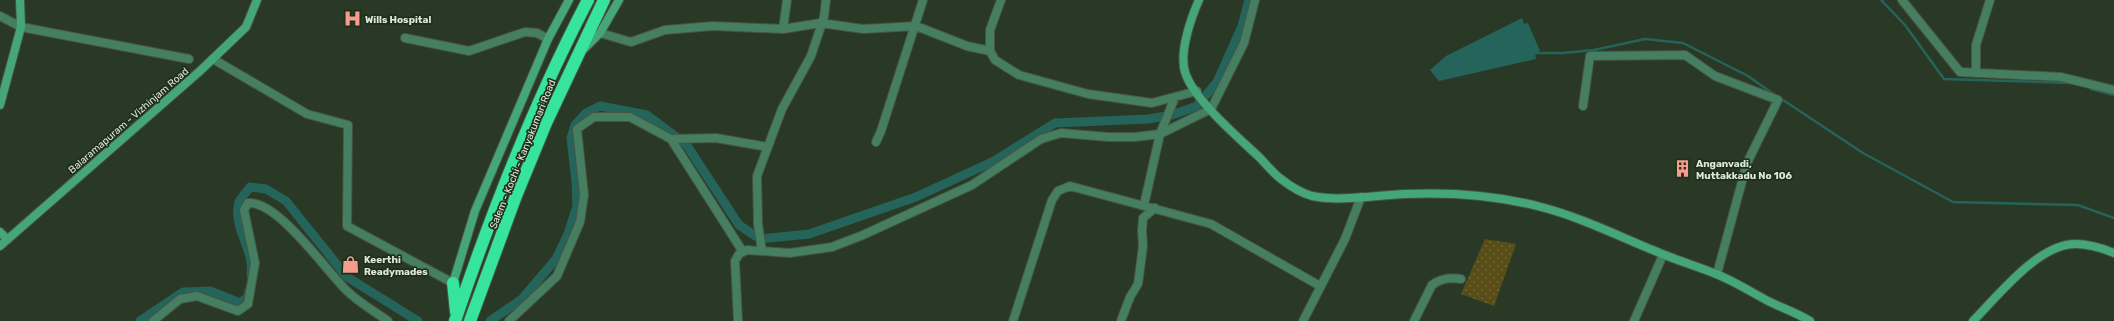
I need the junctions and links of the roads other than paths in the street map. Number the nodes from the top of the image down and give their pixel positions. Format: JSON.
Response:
{"nodes":[{"id":1,"x":20,"y":0,"type":"edge"},
{"id":2,"x":257,"y":0,"type":"edge"},
{"id":3,"x":569,"y":0,"type":"edge"},
{"id":4,"x":588,"y":0,"type":"edge"},
{"id":5,"x":604,"y":0,"type":"edge"},
{"id":6,"x":619,"y":0,"type":"edge"},
{"id":7,"x":788,"y":0,"type":"edge"},
{"id":8,"x":826,"y":0,"type":"edge"},
{"id":9,"x":923,"y":0,"type":"edge"},
{"id":10,"x":1001,"y":0,"type":"edge"},
{"id":11,"x":1199,"y":0,"type":"edge"},
{"id":12,"x":1255,"y":0,"type":"edge"},
{"id":13,"x":1902,"y":0,"type":"edge"},
{"id":14,"x":1990,"y":0,"type":"edge"},
{"id":15,"x":0,"y":16,"type":"edge"},
{"id":16,"x":822,"y":23,"type":"junction"},
{"id":17,"x":916,"y":26,"type":"junction"},
{"id":18,"x":21,"y":27,"type":"junction"},
{"id":19,"x":783,"y":29,"type":"junction"},
{"id":20,"x":600,"y":33,"type":"junction"},
{"id":21,"x":405,"y":38,"type":"dead end"},
{"id":22,"x":548,"y":39,"type":"junction"},
{"id":23,"x":990,"y":51,"type":"junction"},
{"id":24,"x":577,"y":56,"type":"junction"},
{"id":25,"x":188,"y":59,"type":"dead end"},
{"id":26,"x":213,"y":59,"type":"junction"},
{"id":27,"x":1976,"y":73,"type":"junction"},
{"id":28,"x":2114,"y":90,"type":"edge"},
{"id":29,"x":1197,"y":91,"type":"junction"},
{"id":30,"x":1175,"y":97,"type":"junction"},
{"id":31,"x":0,"y":106,"type":"edge"},
{"id":32,"x":1583,"y":106,"type":"dead end"},
{"id":33,"x":1210,"y":108,"type":"junction"},
{"id":34,"x":1160,"y":134,"type":"junction"},
{"id":35,"x":671,"y":139,"type":"junction"},
{"id":36,"x":876,"y":142,"type":"dead end"},
{"id":37,"x":768,"y":146,"type":"junction"},
{"id":38,"x":1361,"y":197,"type":"junction"},
{"id":39,"x":1144,"y":205,"type":"junction"},
{"id":40,"x":1155,"y":208,"type":"junction"},
{"id":41,"x":492,"y":221,"type":"junction"},
{"id":42,"x":506,"y":226,"type":"junction"},
{"id":43,"x":0,"y":232,"type":"edge"},
{"id":44,"x":7,"y":239,"type":"junction"},
{"id":45,"x":0,"y":246,"type":"edge"},
{"id":46,"x":762,"y":251,"type":"junction"},
{"id":47,"x":743,"y":252,"type":"junction"},
{"id":48,"x":2114,"y":253,"type":"edge"},
{"id":49,"x":1663,"y":255,"type":"junction"},
{"id":50,"x":1717,"y":274,"type":"junction"},
{"id":51,"x":1461,"y":279,"type":"dead end"},
{"id":52,"x":454,"y":283,"type":"junction"},
{"id":53,"x":1320,"y":286,"type":"junction"},
{"id":54,"x":455,"y":319,"type":"edge"},
{"id":55,"x":154,"y":321,"type":"edge"},
{"id":56,"x":388,"y":321,"type":"edge"},
{"id":57,"x":470,"y":321,"type":"edge"},
{"id":58,"x":509,"y":321,"type":"edge"},
{"id":59,"x":738,"y":321,"type":"edge"},
{"id":60,"x":1013,"y":321,"type":"edge"},
{"id":61,"x":1121,"y":321,"type":"edge"},
{"id":62,"x":1303,"y":321,"type":"edge"},
{"id":63,"x":1414,"y":321,"type":"edge"},
{"id":64,"x":1634,"y":321,"type":"edge"},
{"id":65,"x":1810,"y":321,"type":"edge"},
{"id":66,"x":1973,"y":321,"type":"edge"}],
"edges":[{"from":1,"to":18,"type":"street"},
{"from":2,"to":26,"type":"street","name":"Balaramapuram - Vizhinjam Road"},
{"from":3,"to":22,"type":"street"},
{"from":4,"to":41,"type":"highway","name":"Salem - Kochi - Kanyakumari Road"},
{"from":5,"to":24,"type":"highway","name":"Salem - Kochi - Kanyakumari Road"},
{"from":6,"to":20,"type":"street"},
{"from":7,"to":19,"type":"street"},
{"from":8,"to":16,"type":"street"},
{"from":9,"to":17,"type":"street"},
{"from":10,"to":23,"type":"street"},
{"from":11,"to":29,"type":"street"},
{"from":12,"to":33,"type":"street"},
{"from":13,"to":27,"type":"street"},
{"from":14,"to":27,"type":"street"},
{"from":15,"to":18,"type":"street"},
{"from":16,"to":17,"type":"street"},
{"from":16,"to":19,"type":"street"},
{"from":16,"to":37,"type":"street"},
{"from":17,"to":23,"type":"street"},
{"from":17,"to":36,"type":"street"},
{"from":18,"to":25,"type":"street"},
{"from":18,"to":31,"type":"street"},
{"from":19,"to":20,"type":"street"},
{"from":20,"to":24,"type":"street"},
{"from":21,"to":22,"type":"street"},
{"from":22,"to":52,"type":"street"},
{"from":23,"to":30,"type":"street"},
{"from":24,"to":42,"type":"highway","name":"Salem - Kochi - Kanyakumari Road"},
{"from":26,"to":44,"type":"street","name":"Balaramapuram - Vizhinjam Road"},
{"from":26,"to":52,"type":"street"},
{"from":27,"to":28,"type":"street"},
{"from":29,"to":30,"type":"street"},
{"from":29,"to":33,"type":"street"},
{"from":30,"to":34,"type":"street"},
{"from":32,"to":50,"type":"street"},
{"from":33,"to":34,"type":"street"},
{"from":33,"to":38,"type":"street"},
{"from":34,"to":39,"type":"street"},
{"from":34,"to":46,"type":"street"},
{"from":35,"to":37,"type":"street"},
{"from":35,"to":47,"type":"street"},
{"from":35,"to":58,"type":"street"},
{"from":37,"to":46,"type":"street"},
{"from":38,"to":49,"type":"street"},
{"from":38,"to":53,"type":"street"},
{"from":39,"to":40,"type":"street"},
{"from":39,"to":60,"type":"street"},
{"from":40,"to":53,"type":"street"},
{"from":40,"to":61,"type":"street"},
{"from":41,"to":42,"type":"highway"},
{"from":41,"to":54,"type":"highway","name":"Salem - Kochi - Kanyakumari Road"},
{"from":42,"to":57,"type":"highway","name":"Salem - Kochi - Kanyakumari Road"},
{"from":43,"to":44,"type":"street"},
{"from":44,"to":45,"type":"street","name":"Balaramapuram - Vizhinjam Road"},
{"from":46,"to":47,"type":"street"},
{"from":47,"to":59,"type":"street"},
{"from":48,"to":66,"type":"street"},
{"from":49,"to":50,"type":"street"},
{"from":49,"to":64,"type":"street"},
{"from":50,"to":65,"type":"street"},
{"from":51,"to":63,"type":"street"},
{"from":52,"to":54,"type":"highway"},
{"from":53,"to":62,"type":"street"},
{"from":55,"to":56,"type":"street"}]}
